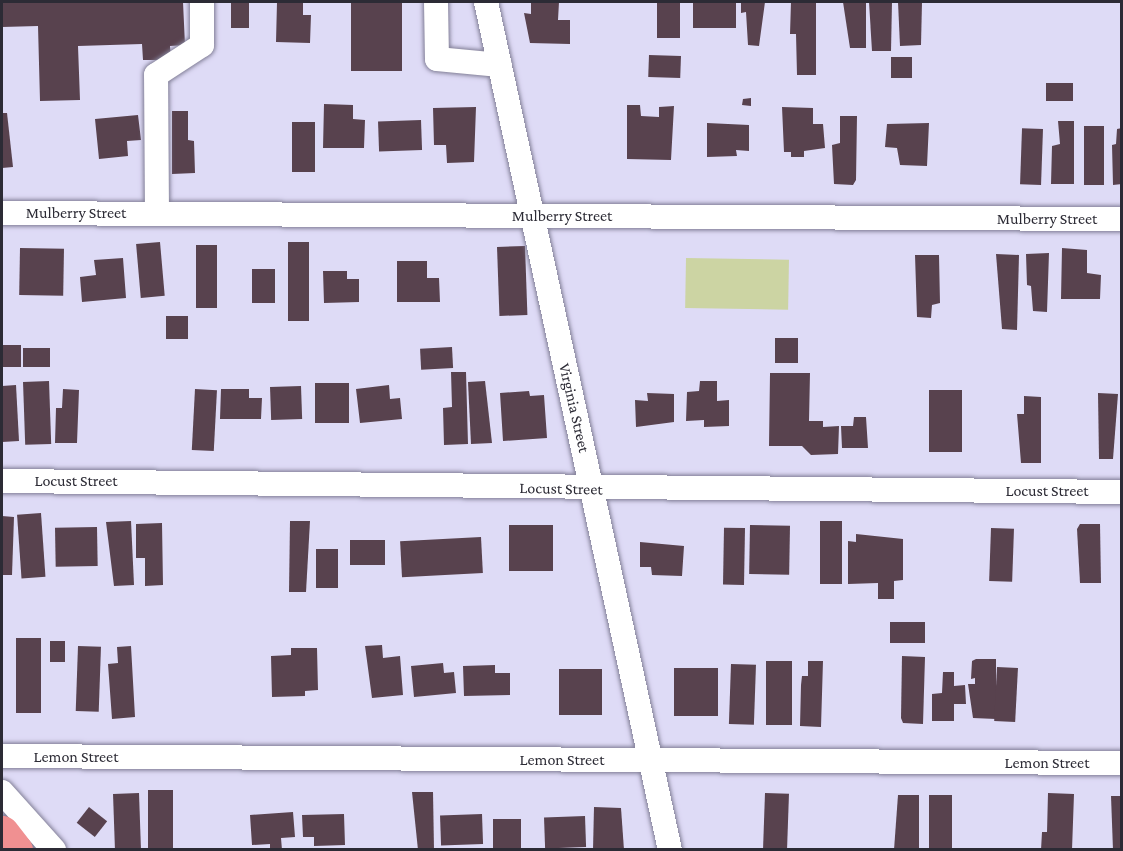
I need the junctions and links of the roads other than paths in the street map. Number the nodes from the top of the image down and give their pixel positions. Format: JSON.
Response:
{"nodes":[{"id":1,"x":202,"y":2,"type":"edge"},
{"id":2,"x":436,"y":2,"type":"edge"},
{"id":3,"x":486,"y":2,"type":"edge"},
{"id":4,"x":500,"y":65,"type":"junction"},
{"id":5,"x":2,"y":213,"type":"edge"},
{"id":6,"x":157,"y":213,"type":"junction"},
{"id":7,"x":532,"y":216,"type":"junction"},
{"id":8,"x":1122,"y":219,"type":"edge"},
{"id":9,"x":2,"y":481,"type":"edge"},
{"id":10,"x":593,"y":489,"type":"junction"},
{"id":11,"x":1122,"y":492,"type":"edge"},
{"id":12,"x":2,"y":756,"type":"edge"},
{"id":13,"x":649,"y":760,"type":"junction"},
{"id":14,"x":1122,"y":763,"type":"edge"},
{"id":15,"x":2,"y":792,"type":"edge"},
{"id":16,"x":2,"y":832,"type":"edge"},
{"id":17,"x":16,"y":849,"type":"edge"},
{"id":18,"x":54,"y":849,"type":"edge"},
{"id":19,"x":670,"y":849,"type":"edge"}],
"edges":[{"from":1,"to":6,"type":"street"},
{"from":2,"to":4,"type":"street"},
{"from":3,"to":4,"type":"street","name":"Virginia Street"},
{"from":4,"to":7,"type":"street","name":"Virginia Street"},
{"from":5,"to":6,"type":"street","name":"Mulberry Street"},
{"from":6,"to":7,"type":"street","name":"Mulberry Street"},
{"from":7,"to":8,"type":"street","name":"Mulberry Street"},
{"from":7,"to":10,"type":"street","name":"Virginia Street"},
{"from":9,"to":10,"type":"street","name":"Locust Street"},
{"from":10,"to":11,"type":"street","name":"Locust Street"},
{"from":10,"to":13,"type":"street","name":"Virginia Street"},
{"from":12,"to":13,"type":"street","name":"Lemon Street"},
{"from":13,"to":14,"type":"street","name":"Lemon Street"},
{"from":13,"to":19,"type":"street","name":"Virginia Street"},
{"from":15,"to":18,"type":"street"},
{"from":16,"to":17,"type":"highway"}]}
